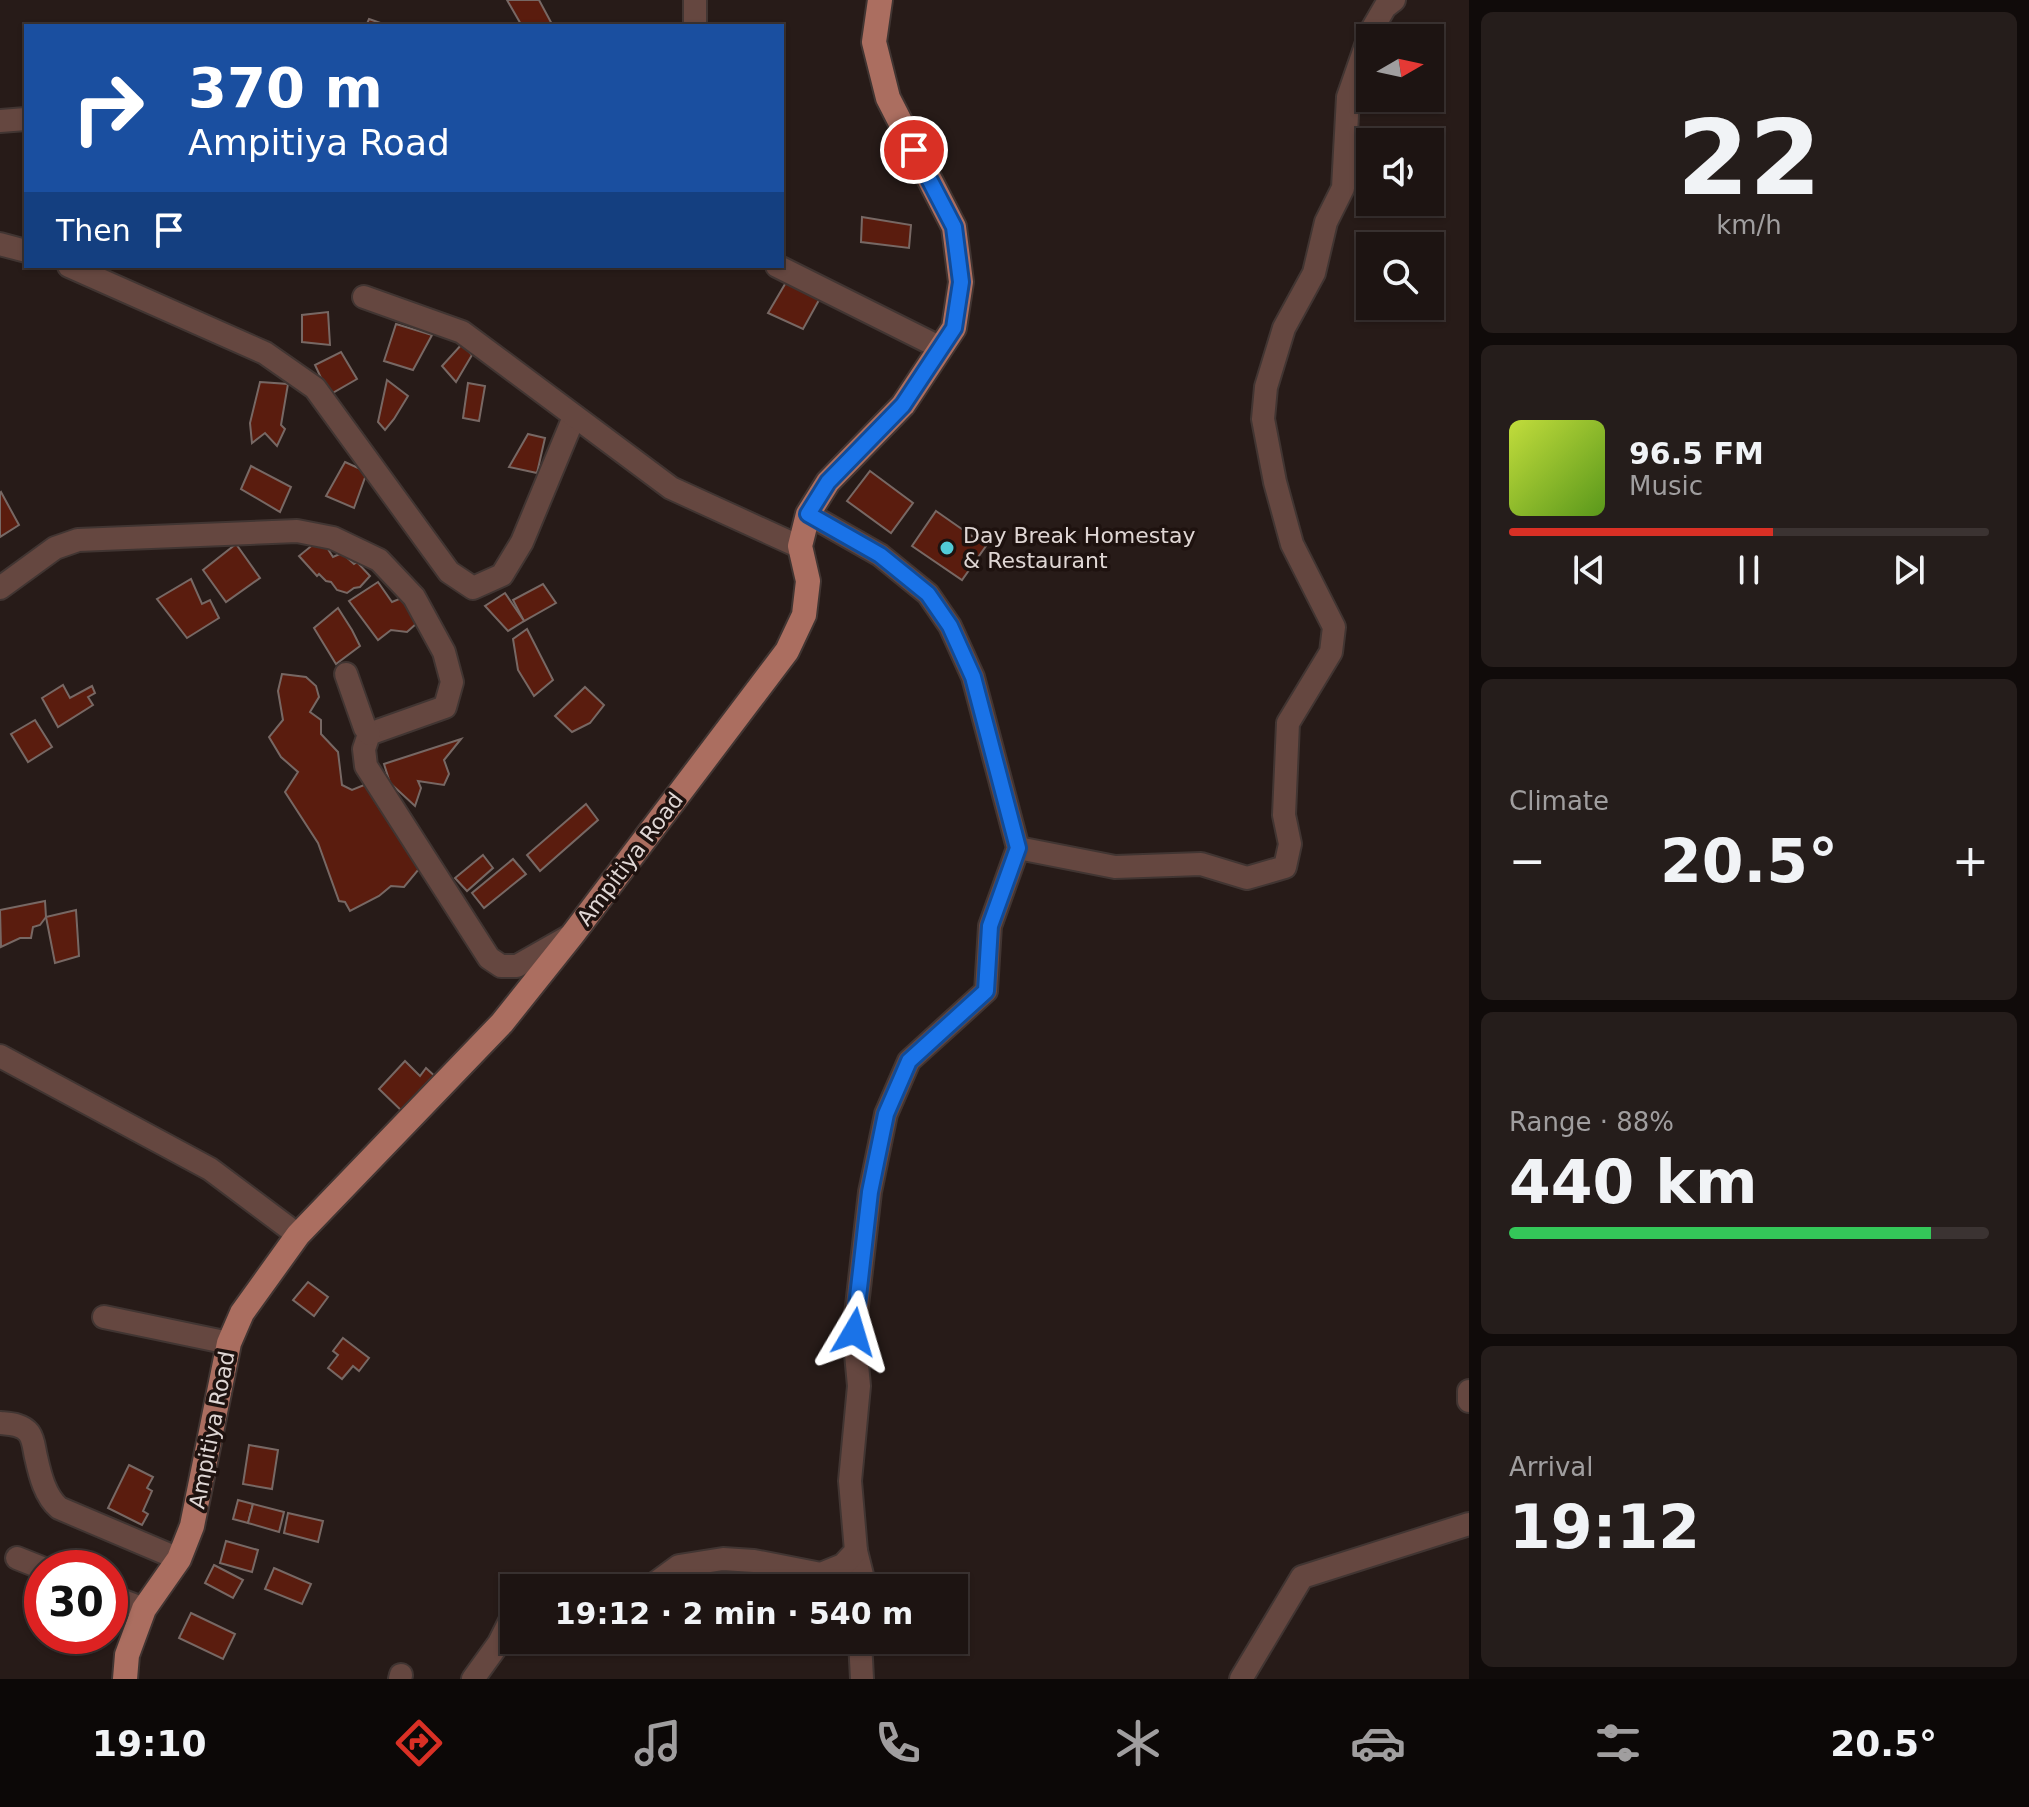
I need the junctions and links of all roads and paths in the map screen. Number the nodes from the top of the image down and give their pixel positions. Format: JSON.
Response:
{"nodes":[{"id":1,"x":695,"y":0,"type":"edge"},
{"id":2,"x":880,"y":0,"type":"edge"},
{"id":3,"x":1394,"y":0,"type":"edge"},
{"id":4,"x":695,"y":24,"type":"edge"},
{"id":5,"x":24,"y":119,"type":"edge"},
{"id":6,"x":0,"y":121,"type":"edge"},
{"id":7,"x":0,"y":244,"type":"edge"},
{"id":8,"x":24,"y":250,"type":"edge"},
{"id":9,"x":74,"y":268,"type":"edge"},
{"id":10,"x":781,"y":268,"type":"edge"},
{"id":11,"x":364,"y":297,"type":"dead end"},
{"id":12,"x":941,"y":348,"type":"junction"},
{"id":13,"x":574,"y":417,"type":"junction"},
{"id":14,"x":808,"y":514,"type":"junction"},
{"id":15,"x":800,"y":546,"type":"junction"},
{"id":16,"x":0,"y":588,"type":"edge"},
{"id":17,"x":346,"y":674,"type":"dead end"},
{"id":18,"x":369,"y":734,"type":"junction"},
{"id":19,"x":1018,"y":848,"type":"junction"},
{"id":20,"x":573,"y":934,"type":"junction"},
{"id":21,"x":0,"y":1056,"type":"edge"},
{"id":22,"x":298,"y":1235,"type":"junction"},
{"id":23,"x":104,"y":1317,"type":"dead end"},
{"id":24,"x":229,"y":1343,"type":"junction"},
{"id":25,"x":1469,"y":1391,"type":"edge"},
{"id":26,"x":1469,"y":1401,"type":"edge"},
{"id":27,"x":0,"y":1423,"type":"edge"},
{"id":28,"x":1469,"y":1524,"type":"edge"},
{"id":29,"x":17,"y":1558,"type":"dead end"},
{"id":30,"x":849,"y":1558,"type":"junction"},
{"id":31,"x":179,"y":1559,"type":"junction"},
{"id":32,"x":24,"y":1561,"type":"edge"},
{"id":33,"x":668,"y":1574,"type":"edge"},
{"id":34,"x":821,"y":1574,"type":"edge"},
{"id":35,"x":821,"y":1574,"type":"edge"},
{"id":36,"x":861,"y":1574,"type":"edge"},
{"id":37,"x":128,"y":1603,"type":"edge"},
{"id":38,"x":144,"y":1609,"type":"junction"},
{"id":39,"x":500,"y":1641,"type":"edge"},
{"id":40,"x":861,"y":1654,"type":"edge"},
{"id":41,"x":125,"y":1679,"type":"edge"},
{"id":42,"x":473,"y":1679,"type":"edge"},
{"id":43,"x":862,"y":1679,"type":"edge"},
{"id":44,"x":1241,"y":1679,"type":"edge"}],
"edges":[{"from":1,"to":4,"type":"street"},
{"from":2,"to":12,"type":"main road","name":"Ampitiya Road"},
{"from":3,"to":19,"type":"street"},
{"from":5,"to":6,"type":"street"},
{"from":7,"to":8,"type":"street"},
{"from":9,"to":13,"type":"street"},
{"from":10,"to":12,"type":"street"},
{"from":11,"to":13,"type":"street"},
{"from":12,"to":14,"type":"main road","name":"Ampitiya Road"},
{"from":13,"to":15,"type":"street"},
{"from":14,"to":15,"type":"main road","name":"Ampitiya Road"},
{"from":14,"to":19,"type":"street"},
{"from":15,"to":20,"type":"main road","name":"Ampitiya Road"},
{"from":16,"to":18,"type":"street"},
{"from":17,"to":18,"type":"street"},
{"from":18,"to":20,"type":"street"},
{"from":19,"to":30,"type":"street"},
{"from":20,"to":22,"type":"main road","name":"Ampitiya Road"},
{"from":21,"to":22,"type":"street"},
{"from":22,"to":24,"type":"main road","name":"Ampitiya Road"},
{"from":23,"to":24,"type":"street"},
{"from":24,"to":31,"type":"main road","name":"Ampitiya Road"},
{"from":25,"to":26,"type":"street"},
{"from":27,"to":31,"type":"street"},
{"from":28,"to":44,"type":"street"},
{"from":29,"to":32,"type":"street"},
{"from":30,"to":35,"type":"street"},
{"from":30,"to":36,"type":"street"},
{"from":31,"to":38,"type":"main road","name":"Ampitiya Road"},
{"from":33,"to":34,"type":"street"},
{"from":37,"to":38,"type":"street"},
{"from":38,"to":41,"type":"main road","name":"Ampitiya Road"},
{"from":39,"to":42,"type":"street"},
{"from":40,"to":43,"type":"street"}]}
